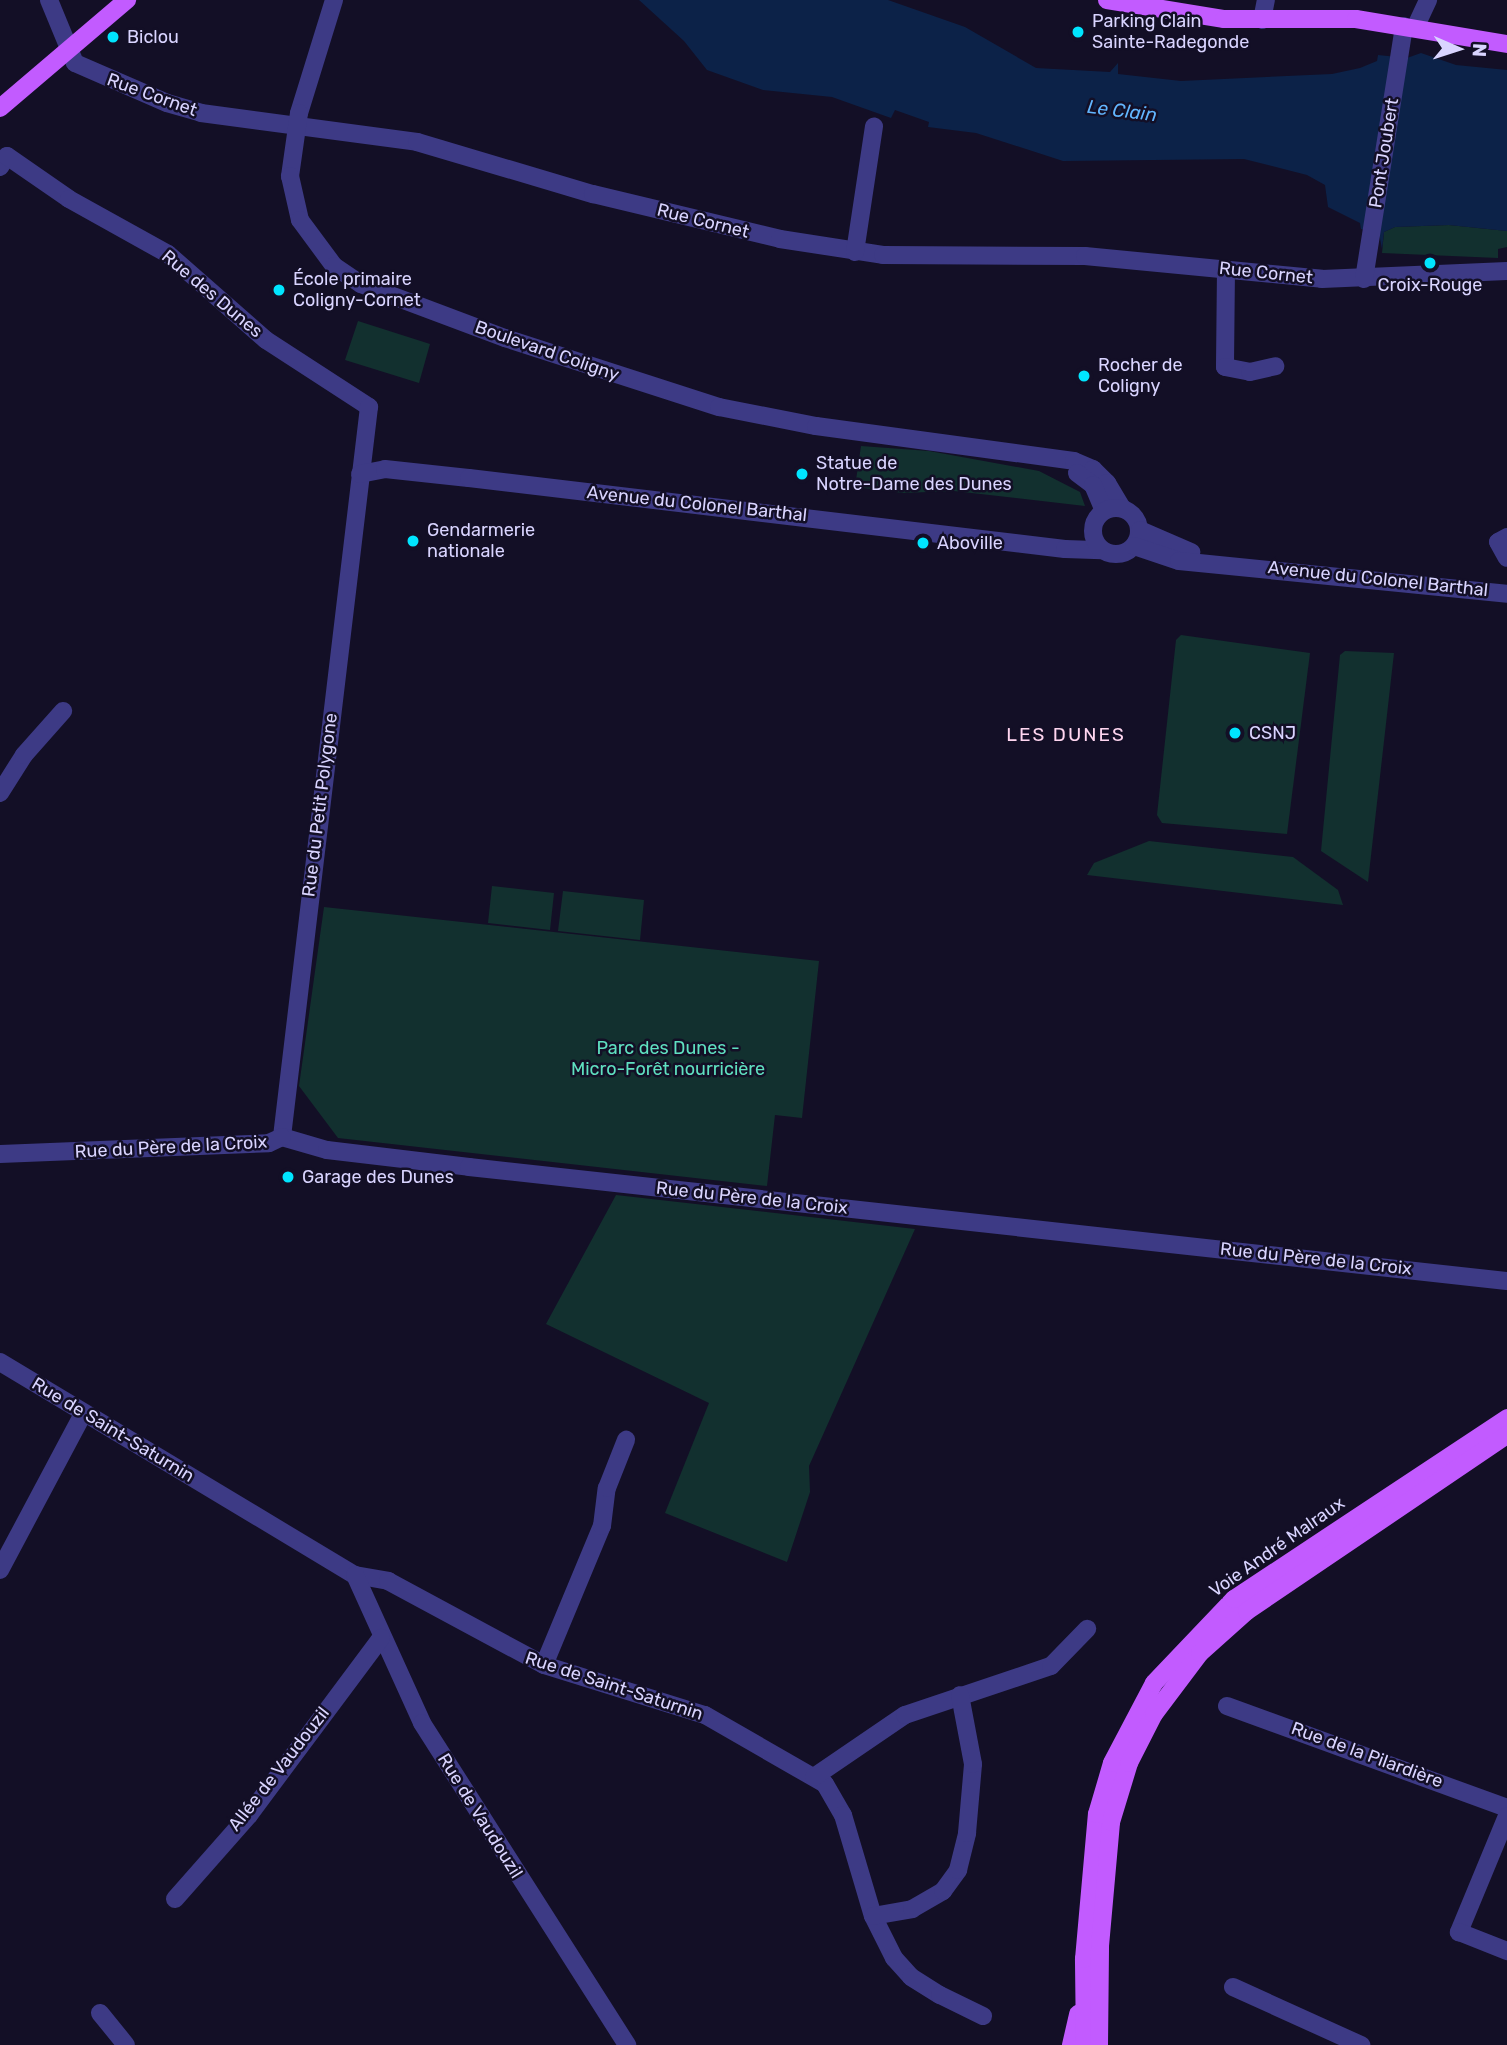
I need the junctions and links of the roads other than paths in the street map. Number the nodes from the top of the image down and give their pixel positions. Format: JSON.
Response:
{"nodes":[{"id":1,"x":49,"y":0,"type":"edge"},
{"id":2,"x":127,"y":0,"type":"edge"},
{"id":3,"x":334,"y":0,"type":"edge"},
{"id":4,"x":1113,"y":0,"type":"edge"},
{"id":5,"x":1266,"y":0,"type":"edge"},
{"id":6,"x":1428,"y":0,"type":"edge"},
{"id":7,"x":1262,"y":20,"type":"junction"},
{"id":8,"x":1409,"y":27,"type":"junction"},
{"id":9,"x":1507,"y":44,"type":"edge"},
{"id":10,"x":69,"y":50,"type":"junction"},
{"id":11,"x":0,"y":108,"type":"edge"},
{"id":12,"x":874,"y":126,"type":"dead end"},
{"id":13,"x":0,"y":167,"type":"edge"},
{"id":14,"x":855,"y":252,"type":"junction"},
{"id":15,"x":1226,"y":269,"type":"junction"},
{"id":16,"x":1507,"y":271,"type":"edge"},
{"id":17,"x":1364,"y":279,"type":"junction"},
{"id":18,"x":1275,"y":366,"type":"dead end"},
{"id":19,"x":360,"y":474,"type":"junction"},
{"id":20,"x":1113,"y":509,"type":"junction"},
{"id":21,"x":1093,"y":528,"type":"junction"},
{"id":22,"x":1507,"y":537,"type":"edge"},
{"id":23,"x":1137,"y":538,"type":"junction"},
{"id":24,"x":1034,"y":542,"type":"junction"},
{"id":25,"x":1102,"y":550,"type":"junction"},
{"id":26,"x":1507,"y":558,"type":"edge"},
{"id":27,"x":1507,"y":594,"type":"edge"},
{"id":28,"x":63,"y":711,"type":"dead end"},
{"id":29,"x":0,"y":793,"type":"edge"},
{"id":30,"x":282,"y":1137,"type":"junction"},
{"id":31,"x":0,"y":1154,"type":"edge"},
{"id":32,"x":1507,"y":1281,"type":"edge"},
{"id":33,"x":0,"y":1362,"type":"edge"},
{"id":34,"x":83,"y":1414,"type":"junction"},
{"id":35,"x":1507,"y":1418,"type":"edge"},
{"id":36,"x":1507,"y":1436,"type":"edge"},
{"id":37,"x":626,"y":1440,"type":"dead end"},
{"id":38,"x":0,"y":1570,"type":"edge"},
{"id":39,"x":355,"y":1575,"type":"junction"},
{"id":40,"x":1087,"y":1629,"type":"dead end"},
{"id":41,"x":381,"y":1638,"type":"junction"},
{"id":42,"x":544,"y":1665,"type":"junction"},
{"id":43,"x":960,"y":1695,"type":"junction"},
{"id":44,"x":1227,"y":1706,"type":"dead end"},
{"id":45,"x":814,"y":1777,"type":"junction"},
{"id":46,"x":1507,"y":1808,"type":"edge"},
{"id":47,"x":1507,"y":1816,"type":"edge"},
{"id":48,"x":175,"y":1899,"type":"dead end"},
{"id":49,"x":873,"y":1916,"type":"junction"},
{"id":50,"x":1507,"y":1951,"type":"edge"},
{"id":51,"x":1084,"y":1959,"type":"junction"},
{"id":52,"x":1233,"y":1987,"type":"dead end"},
{"id":53,"x":100,"y":2013,"type":"dead end"},
{"id":54,"x":983,"y":2015,"type":"dead end"},
{"id":55,"x":1097,"y":2043,"type":"edge"},
{"id":56,"x":126,"y":2045,"type":"edge"},
{"id":57,"x":627,"y":2045,"type":"edge"},
{"id":58,"x":1071,"y":2045,"type":"edge"},
{"id":59,"x":1361,"y":2045,"type":"edge"}],
"edges":[{"from":1,"to":10,"type":"street"},
{"from":2,"to":10,"type":"main road"},
{"from":3,"to":20,"type":"street","name":"Boulevard Coligny"},
{"from":4,"to":7,"type":"main road"},
{"from":5,"to":7,"type":"street"},
{"from":6,"to":8,"type":"street","name":"Pont Joubert"},
{"from":7,"to":8,"type":"main road"},
{"from":8,"to":9,"type":"main road"},
{"from":8,"to":17,"type":"street","name":"Pont Joubert"},
{"from":10,"to":11,"type":"main road"},
{"from":10,"to":14,"type":"street","name":"Rue Cornet"},
{"from":12,"to":14,"type":"street"},
{"from":13,"to":19,"type":"street","name":"Rue des Dunes"},
{"from":14,"to":15,"type":"street","name":"Rue Cornet"},
{"from":15,"to":17,"type":"street","name":"Rue Cornet"},
{"from":15,"to":18,"type":"street"},
{"from":16,"to":17,"type":"street","name":"Rue Cornet"},
{"from":19,"to":24,"type":"street","name":"Avenue du Colonel Barthal"},
{"from":19,"to":30,"type":"street","name":"Rue du Petit Polygone"},
{"from":20,"to":21,"type":"street"},
{"from":20,"to":23,"type":"street"},
{"from":21,"to":24,"type":"street","name":"Avenue du Colonel Barthal"},
{"from":21,"to":25,"type":"street"},
{"from":22,"to":26,"type":"street"},
{"from":23,"to":25,"type":"street"},
{"from":23,"to":27,"type":"street","name":"Avenue du Colonel Barthal"},
{"from":24,"to":25,"type":"street","name":"Avenue du Colonel Barthal"},
{"from":28,"to":29,"type":"street"},
{"from":30,"to":31,"type":"street","name":"Rue du Père de la Croix"},
{"from":30,"to":32,"type":"street","name":"Rue du Père de la Croix"},
{"from":33,"to":34,"type":"street","name":"Rue de Saint-Saturnin"},
{"from":34,"to":38,"type":"street"},
{"from":34,"to":39,"type":"street","name":"Rue de Saint-Saturnin"},
{"from":35,"to":51,"type":"main road","name":"Voie André Malraux"},
{"from":36,"to":55,"type":"main road","name":"Voie André Malraux"},
{"from":37,"to":42,"type":"street"},
{"from":39,"to":41,"type":"street","name":"Rue de Vaudouzil"},
{"from":39,"to":42,"type":"street","name":"Rue de Saint-Saturnin"},
{"from":40,"to":43,"type":"street"},
{"from":41,"to":48,"type":"street","name":"Allée de Vaudouzil"},
{"from":41,"to":57,"type":"street","name":"Rue de Vaudouzil"},
{"from":42,"to":45,"type":"street","name":"Rue de Saint-Saturnin"},
{"from":43,"to":45,"type":"street"},
{"from":43,"to":49,"type":"street"},
{"from":44,"to":46,"type":"street","name":"Rue de la Pilardière"},
{"from":45,"to":49,"type":"street","name":"Rue de Saint-Saturnin"},
{"from":47,"to":50,"type":"street"},
{"from":49,"to":54,"type":"street","name":"Rue de Saint-Saturnin"},
{"from":51,"to":55,"type":"main road","name":"Voie André Malraux"},
{"from":51,"to":58,"type":"main road"},
{"from":52,"to":59,"type":"street"},
{"from":53,"to":56,"type":"street"}]}
